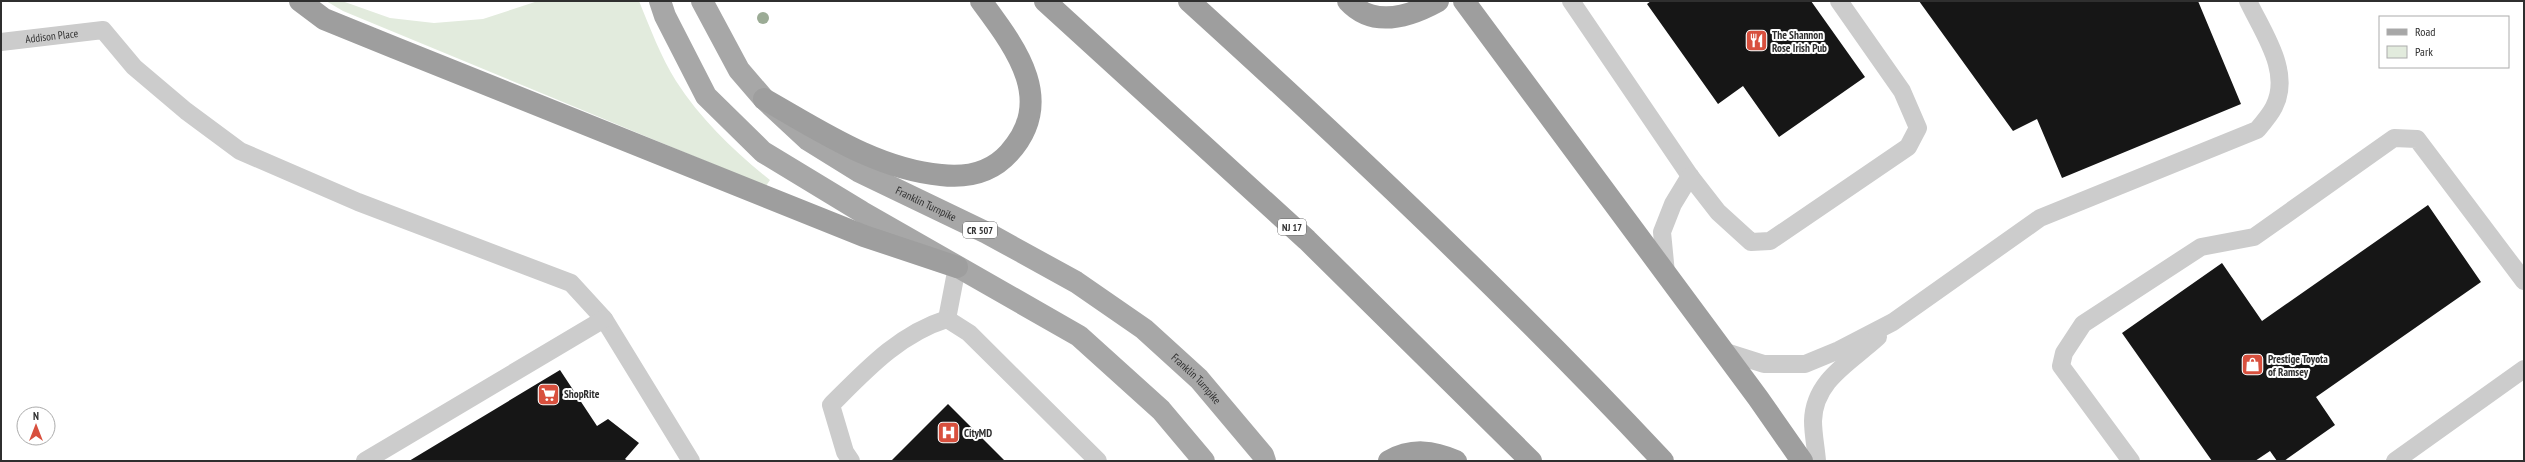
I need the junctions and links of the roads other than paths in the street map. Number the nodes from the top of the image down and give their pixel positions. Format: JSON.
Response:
{"nodes":[{"id":1,"x":300,"y":1,"type":"edge"},
{"id":2,"x":660,"y":1,"type":"edge"},
{"id":3,"x":702,"y":1,"type":"edge"},
{"id":4,"x":981,"y":1,"type":"edge"},
{"id":5,"x":1045,"y":1,"type":"edge"},
{"id":6,"x":1189,"y":1,"type":"edge"},
{"id":7,"x":1348,"y":1,"type":"edge"},
{"id":8,"x":1438,"y":1,"type":"edge"},
{"id":9,"x":1464,"y":1,"type":"edge"},
{"id":10,"x":1571,"y":1,"type":"edge"},
{"id":11,"x":1839,"y":1,"type":"edge"},
{"id":12,"x":2248,"y":1,"type":"edge"},
{"id":13,"x":1,"y":42,"type":"edge"},
{"id":14,"x":764,"y":99,"type":"junction"},
{"id":15,"x":1690,"y":176,"type":"junction"},
{"id":16,"x":957,"y":267,"type":"junction"},
{"id":17,"x":1666,"y":273,"type":"junction"},
{"id":18,"x":2524,"y":281,"type":"edge"},
{"id":19,"x":604,"y":319,"type":"junction"},
{"id":20,"x":947,"y":319,"type":"junction"},
{"id":21,"x":1893,"y":322,"type":"junction"},
{"id":22,"x":1723,"y":351,"type":"junction"},
{"id":23,"x":2524,"y":369,"type":"edge"},
{"id":24,"x":365,"y":461,"type":"edge"},
{"id":25,"x":691,"y":461,"type":"edge"},
{"id":26,"x":851,"y":461,"type":"edge"},
{"id":27,"x":1098,"y":461,"type":"edge"},
{"id":28,"x":1204,"y":461,"type":"edge"},
{"id":29,"x":1265,"y":461,"type":"edge"},
{"id":30,"x":1389,"y":461,"type":"edge"},
{"id":31,"x":1456,"y":461,"type":"edge"},
{"id":32,"x":1531,"y":461,"type":"edge"},
{"id":33,"x":1663,"y":461,"type":"edge"},
{"id":34,"x":1802,"y":461,"type":"edge"},
{"id":35,"x":1817,"y":461,"type":"edge"},
{"id":36,"x":2132,"y":461,"type":"edge"},
{"id":37,"x":2396,"y":461,"type":"edge"}],
"edges":[{"from":1,"to":16,"type":"highway"},
{"from":2,"to":16,"type":"main road"},
{"from":3,"to":14,"type":"main road","name":"Franklin Turnpike","number":"CR 507"},
{"from":4,"to":14,"type":"highway"},
{"from":5,"to":32,"type":"highway","number":"NJ 17"},
{"from":6,"to":33,"type":"highway"},
{"from":7,"to":8,"type":"highway"},
{"from":9,"to":17,"type":"highway"},
{"from":10,"to":15,"type":"lane"},
{"from":11,"to":15,"type":"lane"},
{"from":12,"to":21,"type":"lane"},
{"from":13,"to":19,"type":"lane","name":"Addison Place"},
{"from":14,"to":29,"type":"main road","name":"Franklin Turnpike","number":"CR 507"},
{"from":15,"to":17,"type":"lane"},
{"from":16,"to":20,"type":"lane"},
{"from":16,"to":28,"type":"main road"},
{"from":17,"to":22,"type":"highway"},
{"from":18,"to":36,"type":"lane"},
{"from":19,"to":24,"type":"lane"},
{"from":19,"to":25,"type":"lane"},
{"from":20,"to":26,"type":"lane"},
{"from":20,"to":27,"type":"lane"},
{"from":21,"to":22,"type":"lane"},
{"from":21,"to":35,"type":"lane"},
{"from":22,"to":34,"type":"highway"},
{"from":23,"to":37,"type":"lane"},
{"from":30,"to":31,"type":"highway"}]}
